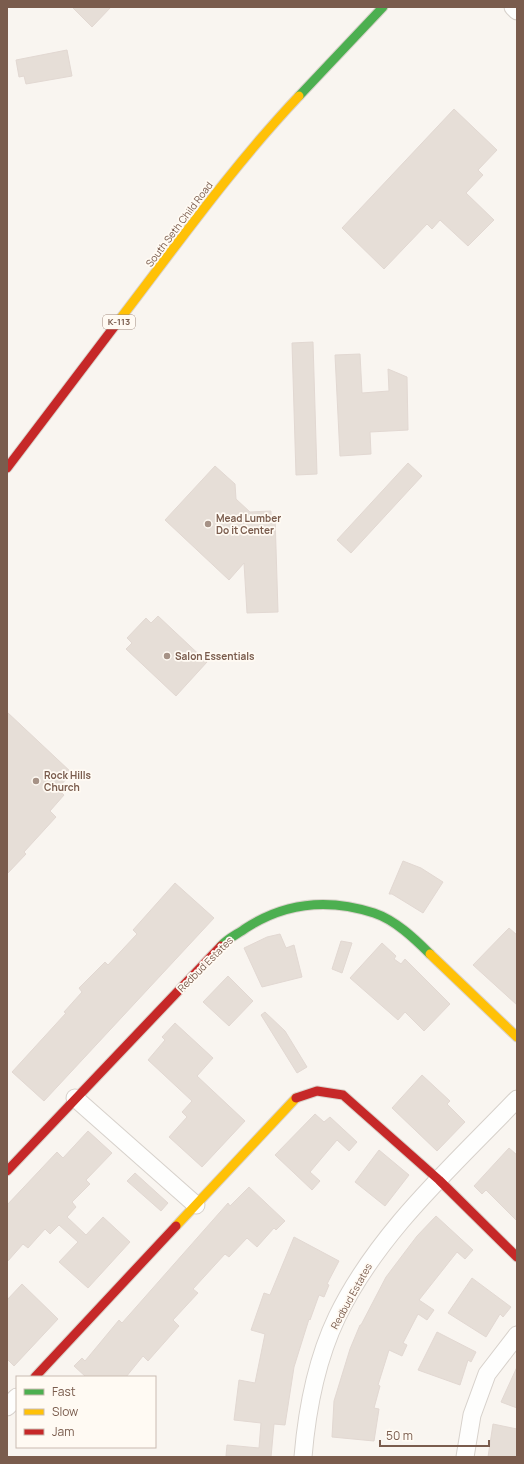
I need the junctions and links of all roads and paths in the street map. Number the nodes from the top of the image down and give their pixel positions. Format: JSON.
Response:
{"nodes":[{"id":1,"x":383,"y":7,"type":"edge"},
{"id":2,"x":513,"y":7,"type":"edge"},
{"id":3,"x":517,"y":11,"type":"edge"},
{"id":4,"x":7,"y":468,"type":"edge"},
{"id":5,"x":517,"y":1037,"type":"edge"},
{"id":6,"x":75,"y":1098,"type":"junction"},
{"id":7,"x":517,"y":1099,"type":"edge"},
{"id":8,"x":7,"y":1171,"type":"edge"},
{"id":9,"x":439,"y":1180,"type":"junction"},
{"id":10,"x":196,"y":1205,"type":"junction"},
{"id":11,"x":517,"y":1257,"type":"edge"},
{"id":12,"x":517,"y":1335,"type":"edge"},
{"id":13,"x":36,"y":1376,"type":"edge"},
{"id":14,"x":16,"y":1398,"type":"edge"},
{"id":15,"x":7,"y":1408,"type":"edge"},
{"id":16,"x":303,"y":1457,"type":"edge"},
{"id":17,"x":465,"y":1457,"type":"edge"}],
"edges":[{"from":1,"to":4,"type":"street","name":"South Seth Child Road","number":"K-113"},
{"from":2,"to":3,"type":"street"},
{"from":5,"to":6,"type":"street","name":"Redbud Estates"},
{"from":6,"to":8,"type":"street","name":"Redbud Estates"},
{"from":6,"to":10,"type":"street"},
{"from":7,"to":9,"type":"street","name":"Redbud Estates"},
{"from":9,"to":10,"type":"street"},
{"from":9,"to":11,"type":"street"},
{"from":9,"to":16,"type":"street","name":"Redbud Estates"},
{"from":10,"to":13,"type":"street"},
{"from":12,"to":17,"type":"street"},
{"from":14,"to":15,"type":"street"}]}
